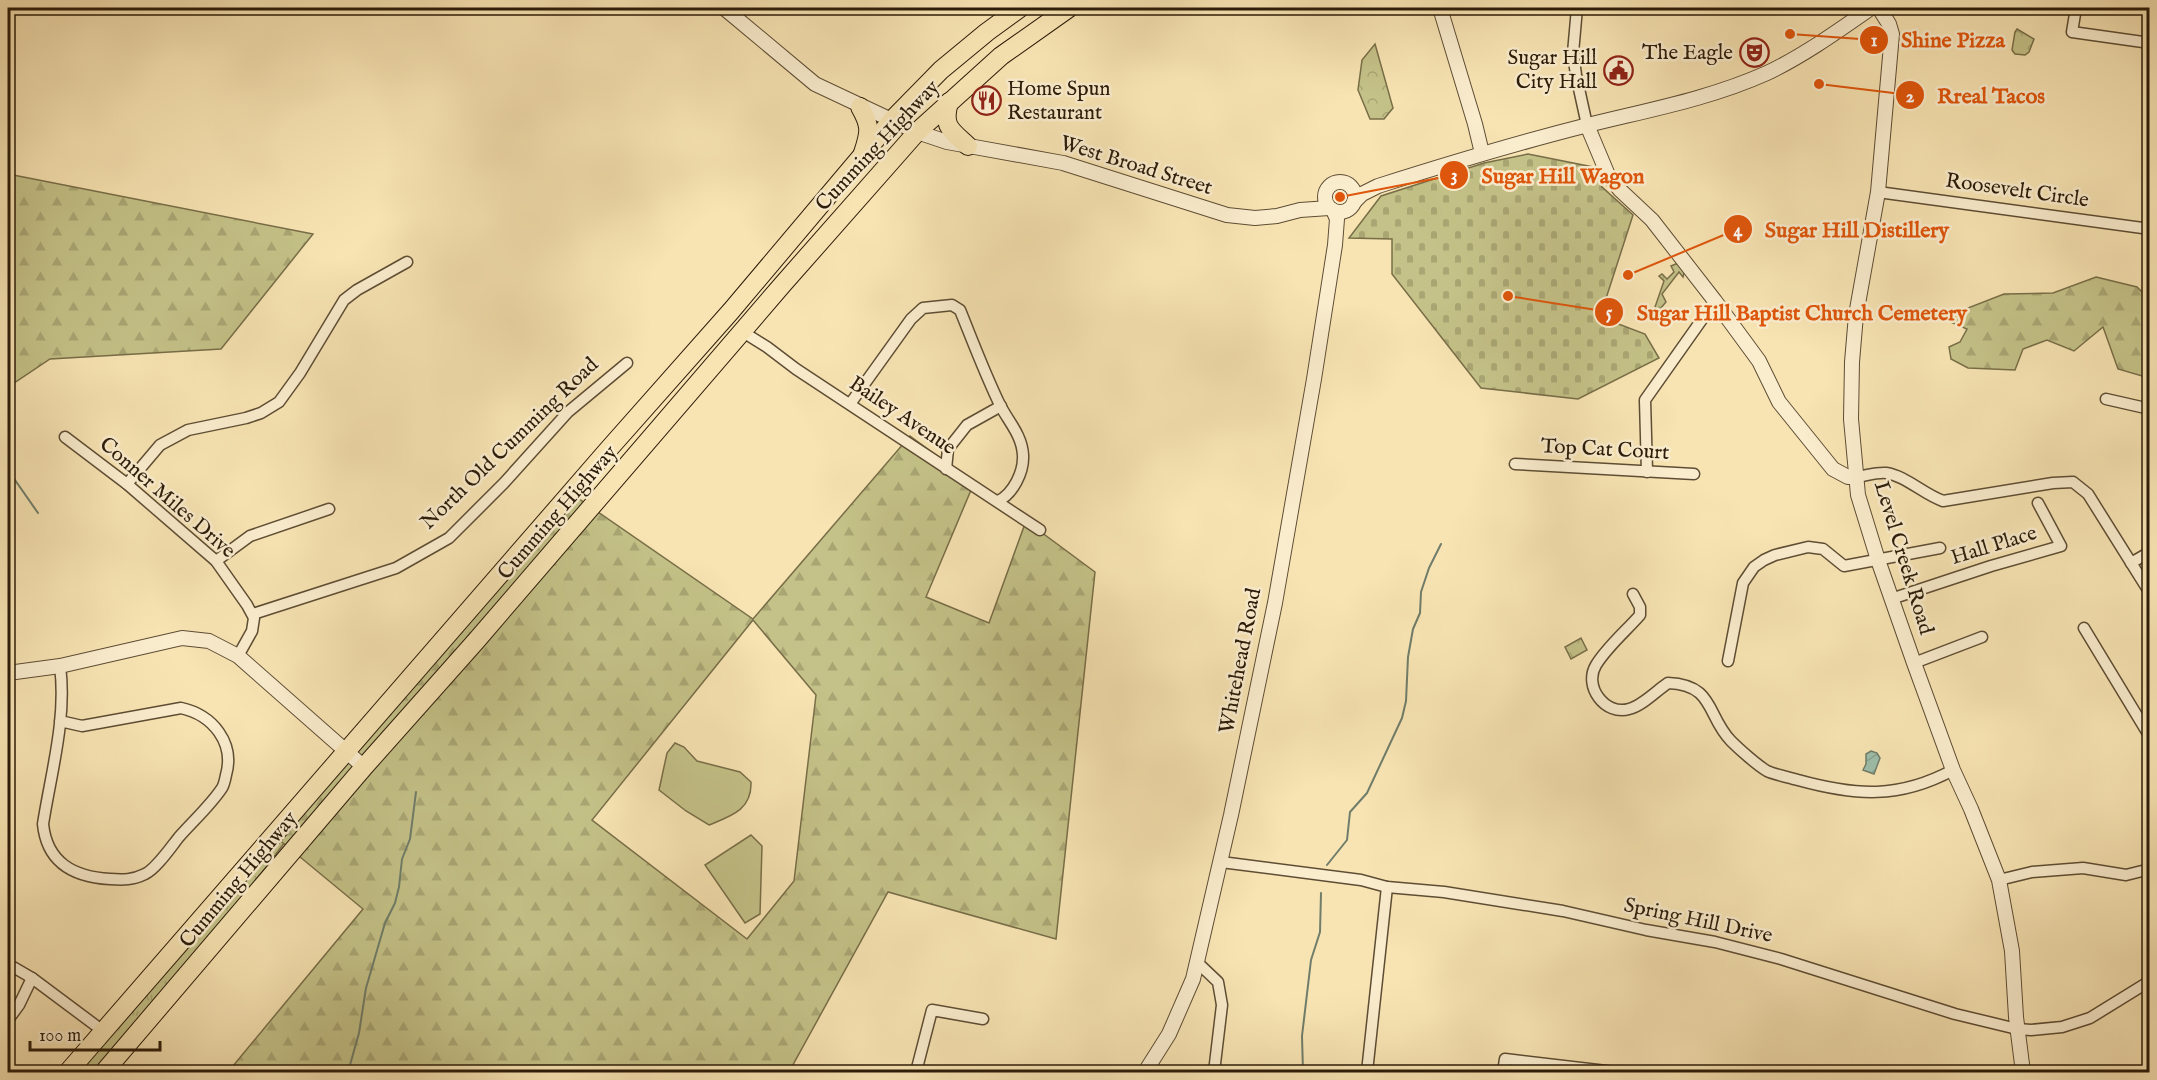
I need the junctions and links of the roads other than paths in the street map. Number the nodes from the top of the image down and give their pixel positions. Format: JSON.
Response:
{"nodes":[{"id":1,"x":724,"y":8,"type":"edge"},
{"id":2,"x":1020,"y":8,"type":"edge"},
{"id":3,"x":1069,"y":8,"type":"edge"},
{"id":4,"x":1440,"y":8,"type":"edge"},
{"id":5,"x":1577,"y":8,"type":"edge"},
{"id":6,"x":1870,"y":8,"type":"edge"},
{"id":7,"x":1879,"y":8,"type":"edge"},
{"id":8,"x":2076,"y":8,"type":"edge"},
{"id":9,"x":2150,"y":44,"type":"edge"},
{"id":10,"x":949,"y":102,"type":"junction"},
{"id":11,"x":860,"y":107,"type":"junction"},
{"id":12,"x":892,"y":120,"type":"junction"},
{"id":13,"x":1587,"y":125,"type":"junction"},
{"id":14,"x":917,"y":132,"type":"junction"},
{"id":15,"x":968,"y":146,"type":"junction"},
{"id":16,"x":1482,"y":153,"type":"junction"},
{"id":17,"x":862,"y":156,"type":"junction"},
{"id":18,"x":1348,"y":184,"type":"junction"},
{"id":19,"x":1378,"y":186,"type":"junction"},
{"id":20,"x":1327,"y":191,"type":"junction"},
{"id":21,"x":1878,"y":192,"type":"junction"},
{"id":22,"x":1351,"y":206,"type":"junction"},
{"id":23,"x":1331,"y":209,"type":"junction"},
{"id":24,"x":1300,"y":210,"type":"junction"},
{"id":25,"x":2150,"y":228,"type":"edge"},
{"id":26,"x":1335,"y":245,"type":"junction"},
{"id":27,"x":407,"y":262,"type":"dead end"},
{"id":28,"x":1715,"y":301,"type":"junction"},
{"id":29,"x":743,"y":332,"type":"junction"},
{"id":30,"x":627,"y":363,"type":"dead end"},
{"id":31,"x":2106,"y":399,"type":"dead end"},
{"id":32,"x":850,"y":404,"type":"junction"},
{"id":33,"x":1000,"y":406,"type":"junction"},
{"id":34,"x":2150,"y":409,"type":"edge"},
{"id":35,"x":65,"y":437,"type":"dead end"},
{"id":36,"x":1515,"y":464,"type":"dead end"},
{"id":37,"x":946,"y":469,"type":"junction"},
{"id":38,"x":1647,"y":472,"type":"junction"},
{"id":39,"x":1694,"y":474,"type":"dead end"},
{"id":40,"x":1852,"y":477,"type":"junction"},
{"id":41,"x":127,"y":484,"type":"junction"},
{"id":42,"x":998,"y":501,"type":"junction"},
{"id":43,"x":2038,"y":503,"type":"dead end"},
{"id":44,"x":329,"y":509,"type":"dead end"},
{"id":45,"x":1041,"y":530,"type":"dead end"},
{"id":46,"x":1940,"y":548,"type":"dead end"},
{"id":47,"x":2150,"y":552,"type":"edge"},
{"id":48,"x":1878,"y":560,"type":"junction"},
{"id":49,"x":216,"y":561,"type":"junction"},
{"id":50,"x":2131,"y":563,"type":"junction"},
{"id":51,"x":2150,"y":593,"type":"edge"},
{"id":52,"x":1633,"y":594,"type":"dead end"},
{"id":53,"x":1891,"y":599,"type":"junction"},
{"id":54,"x":253,"y":614,"type":"junction"},
{"id":55,"x":2084,"y":628,"type":"dead end"},
{"id":56,"x":1982,"y":637,"type":"dead end"},
{"id":57,"x":238,"y":656,"type":"junction"},
{"id":58,"x":1728,"y":661,"type":"dead end"},
{"id":59,"x":1914,"y":663,"type":"junction"},
{"id":60,"x":60,"y":666,"type":"junction"},
{"id":61,"x":8,"y":674,"type":"edge"},
{"id":62,"x":60,"y":722,"type":"junction"},
{"id":63,"x":2150,"y":737,"type":"edge"},
{"id":64,"x":346,"y":752,"type":"junction"},
{"id":65,"x":364,"y":767,"type":"junction"},
{"id":66,"x":1953,"y":770,"type":"junction"},
{"id":67,"x":1221,"y":862,"type":"junction"},
{"id":68,"x":2150,"y":869,"type":"edge"},
{"id":69,"x":1999,"y":880,"type":"junction"},
{"id":70,"x":1388,"y":887,"type":"junction"},
{"id":71,"x":1198,"y":963,"type":"junction"},
{"id":72,"x":8,"y":964,"type":"edge"},
{"id":73,"x":32,"y":978,"type":"junction"},
{"id":74,"x":2150,"y":981,"type":"edge"},
{"id":75,"x":983,"y":1019,"type":"dead end"},
{"id":76,"x":8,"y":1020,"type":"edge"},
{"id":77,"x":2017,"y":1029,"type":"junction"},
{"id":78,"x":104,"y":1031,"type":"junction"},
{"id":79,"x":68,"y":1072,"type":"edge"},
{"id":80,"x":104,"y":1072,"type":"edge"},
{"id":81,"x":916,"y":1072,"type":"edge"},
{"id":82,"x":1144,"y":1072,"type":"edge"},
{"id":83,"x":1214,"y":1072,"type":"edge"},
{"id":84,"x":1367,"y":1072,"type":"edge"},
{"id":85,"x":1503,"y":1072,"type":"edge"},
{"id":86,"x":1615,"y":1072,"type":"edge"},
{"id":87,"x":2023,"y":1072,"type":"edge"}],
"edges":[{"from":1,"to":11,"type":"street","name":"West Broad Street"},
{"from":2,"to":12,"type":"highway","name":"Cumming Highway"},
{"from":3,"to":10,"type":"highway","name":"Cumming Highway"},
{"from":4,"to":16,"type":"street"},
{"from":5,"to":13,"type":"street"},
{"from":6,"to":13,"type":"street"},
{"from":7,"to":21,"type":"street","name":"Level Creek Road"},
{"from":8,"to":9,"type":"street"},
{"from":10,"to":14,"type":"highway","name":"Cumming Highway"},
{"from":10,"to":15,"type":"highway"},
{"from":11,"to":12,"type":"street","name":"West Broad Street"},
{"from":11,"to":17,"type":"highway"},
{"from":12,"to":14,"type":"street","name":"West Broad Street"},
{"from":12,"to":17,"type":"highway","name":"Cumming Highway"},
{"from":13,"to":16,"type":"street"},
{"from":13,"to":28,"type":"street"},
{"from":14,"to":15,"type":"street","name":"West Broad Street"},
{"from":14,"to":29,"type":"highway","name":"Cumming Highway"},
{"from":15,"to":24,"type":"street","name":"West Broad Street"},
{"from":16,"to":19,"type":"street"},
{"from":17,"to":64,"type":"highway","name":"Cumming Highway"},
{"from":18,"to":19,"type":"street"},
{"from":18,"to":20,"type":"street"},
{"from":18,"to":22,"type":"street"},
{"from":19,"to":22,"type":"street"},
{"from":20,"to":23,"type":"street"},
{"from":20,"to":24,"type":"street","name":"West Broad Street"},
{"from":21,"to":25,"type":"street","name":"Roosevelt Circle"},
{"from":21,"to":40,"type":"street","name":"Level Creek Road"},
{"from":22,"to":23,"type":"street"},
{"from":22,"to":26,"type":"street","name":"Whitehead Road"},
{"from":23,"to":24,"type":"street","name":"West Broad Street"},
{"from":23,"to":26,"type":"street","name":"Whitehead Road"},
{"from":26,"to":67,"type":"street","name":"Whitehead Road"},
{"from":27,"to":41,"type":"street"},
{"from":28,"to":38,"type":"street"},
{"from":28,"to":40,"type":"street"},
{"from":29,"to":32,"type":"street","name":"Bailey Avenue"},
{"from":29,"to":65,"type":"highway","name":"Cumming Highway"},
{"from":30,"to":54,"type":"street","name":"North Old Cumming Road"},
{"from":31,"to":34,"type":"street"},
{"from":32,"to":33,"type":"street"},
{"from":32,"to":37,"type":"street","name":"Bailey Avenue"},
{"from":33,"to":37,"type":"street"},
{"from":33,"to":42,"type":"street"},
{"from":35,"to":41,"type":"street","name":"Conner Miles Drive"},
{"from":36,"to":38,"type":"street","name":"Top Cat Court"},
{"from":37,"to":42,"type":"street","name":"Bailey Avenue"},
{"from":38,"to":39,"type":"street","name":"Top Cat Court"},
{"from":40,"to":48,"type":"street","name":"Level Creek Road"},
{"from":40,"to":50,"type":"street"},
{"from":41,"to":49,"type":"street","name":"Conner Miles Drive"},
{"from":42,"to":45,"type":"street","name":"Bailey Avenue"},
{"from":43,"to":53,"type":"street","name":"Hall Place"},
{"from":44,"to":49,"type":"street"},
{"from":46,"to":48,"type":"street"},
{"from":47,"to":50,"type":"street"},
{"from":48,"to":53,"type":"street","name":"Level Creek Road"},
{"from":48,"to":58,"type":"street"},
{"from":49,"to":54,"type":"street","name":"Conner Miles Drive"},
{"from":50,"to":51,"type":"street"},
{"from":52,"to":66,"type":"street"},
{"from":53,"to":59,"type":"street","name":"Level Creek Road"},
{"from":54,"to":57,"type":"street"},
{"from":55,"to":63,"type":"street"},
{"from":56,"to":59,"type":"street"},
{"from":57,"to":60,"type":"street"},
{"from":57,"to":64,"type":"street"},
{"from":59,"to":66,"type":"street","name":"Level Creek Road"},
{"from":60,"to":61,"type":"street"},
{"from":60,"to":62,"type":"street"},
{"from":62,"to":62,"type":"street"},
{"from":64,"to":65,"type":"street"},
{"from":64,"to":78,"type":"highway","name":"Cumming Highway"},
{"from":65,"to":80,"type":"highway","name":"Cumming Highway"},
{"from":66,"to":69,"type":"street","name":"Level Creek Road"},
{"from":67,"to":70,"type":"street","name":"Spring Hill Drive"},
{"from":67,"to":71,"type":"street","name":"Whitehead Road"},
{"from":68,"to":69,"type":"street"},
{"from":69,"to":77,"type":"street","name":"Level Creek Road"},
{"from":70,"to":77,"type":"street","name":"Spring Hill Drive"},
{"from":70,"to":84,"type":"street"},
{"from":71,"to":82,"type":"street","name":"Whitehead Road"},
{"from":71,"to":83,"type":"street"},
{"from":72,"to":73,"type":"street"},
{"from":73,"to":76,"type":"street"},
{"from":73,"to":78,"type":"street"},
{"from":74,"to":77,"type":"street","name":"Spring Hill Drive"},
{"from":75,"to":81,"type":"street"},
{"from":77,"to":87,"type":"street","name":"Level Creek Road"},
{"from":78,"to":79,"type":"highway","name":"Cumming Highway"},
{"from":85,"to":86,"type":"street"}]}
